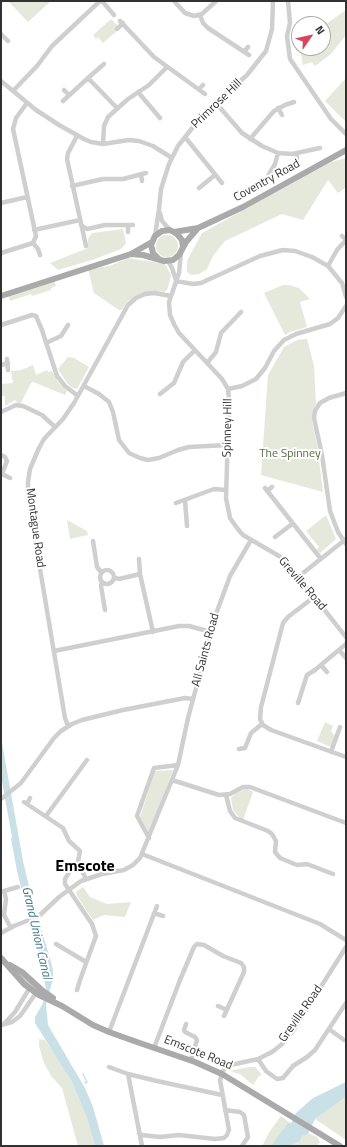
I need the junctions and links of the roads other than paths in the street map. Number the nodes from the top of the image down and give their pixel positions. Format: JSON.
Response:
{"nodes":[{"id":1,"x":101,"y":1,"type":"edge"},
{"id":2,"x":174,"y":1,"type":"edge"},
{"id":3,"x":216,"y":1,"type":"edge"},
{"id":4,"x":273,"y":1,"type":"edge"},
{"id":5,"x":288,"y":1,"type":"edge"},
{"id":6,"x":114,"y":15,"type":"dead end"},
{"id":7,"x":200,"y":15,"type":"junction"},
{"id":8,"x":117,"y":29,"type":"dead end"},
{"id":9,"x":2,"y":36,"type":"edge"},
{"id":10,"x":8,"y":41,"type":"dead end"},
{"id":11,"x":248,"y":47,"type":"dead end"},
{"id":12,"x":244,"y":52,"type":"junction"},
{"id":13,"x":248,"y":55,"type":"dead end"},
{"id":14,"x":104,"y":64,"type":"dead end"},
{"id":15,"x":167,"y":67,"type":"junction"},
{"id":16,"x":88,"y":78,"type":"junction"},
{"id":17,"x":1,"y":81,"type":"edge"},
{"id":18,"x":203,"y":85,"type":"dead end"},
{"id":19,"x":199,"y":89,"type":"junction"},
{"id":20,"x":64,"y":90,"type":"dead end"},
{"id":21,"x":13,"y":91,"type":"junction"},
{"id":22,"x":138,"y":92,"type":"junction"},
{"id":23,"x":205,"y":94,"type":"dead end"},
{"id":24,"x":69,"y":96,"type":"junction"},
{"id":25,"x":63,"y":101,"type":"dead end"},
{"id":26,"x":294,"y":102,"type":"dead end"},
{"id":27,"x":27,"y":103,"type":"junction"},
{"id":28,"x":216,"y":103,"type":"junction"},
{"id":29,"x":117,"y":108,"type":"junction"},
{"id":30,"x":278,"y":108,"type":"junction"},
{"id":31,"x":282,"y":115,"type":"dead end"},
{"id":32,"x":160,"y":118,"type":"dead end"},
{"id":33,"x":346,"y":134,"type":"edge"},
{"id":34,"x":77,"y":136,"type":"junction"},
{"id":35,"x":184,"y":137,"type":"junction"},
{"id":36,"x":250,"y":139,"type":"junction"},
{"id":37,"x":103,"y":144,"type":"junction"},
{"id":38,"x":320,"y":148,"type":"dead end"},
{"id":39,"x":346,"y":150,"type":"edge"},
{"id":40,"x":278,"y":152,"type":"junction"},
{"id":41,"x":296,"y":154,"type":"junction"},
{"id":42,"x":172,"y":158,"type":"junction"},
{"id":43,"x":297,"y":160,"type":"dead end"},
{"id":44,"x":273,"y":168,"type":"junction"},
{"id":45,"x":279,"y":171,"type":"dead end"},
{"id":46,"x":146,"y":172,"type":"dead end"},
{"id":47,"x":140,"y":174,"type":"junction"},
{"id":48,"x":215,"y":175,"type":"junction"},
{"id":49,"x":268,"y":176,"type":"dead end"},
{"id":50,"x":142,"y":181,"type":"dead end"},
{"id":51,"x":222,"y":183,"type":"dead end"},
{"id":52,"x":72,"y":186,"type":"junction"},
{"id":53,"x":199,"y":188,"type":"dead end"},
{"id":54,"x":27,"y":197,"type":"junction"},
{"id":55,"x":1,"y":203,"type":"edge"},
{"id":56,"x":159,"y":209,"type":"junction"},
{"id":57,"x":81,"y":222,"type":"junction"},
{"id":58,"x":128,"y":225,"type":"junction"},
{"id":59,"x":133,"y":225,"type":"dead end"},
{"id":60,"x":198,"y":228,"type":"junction"},
{"id":61,"x":34,"y":230,"type":"junction"},
{"id":62,"x":172,"y":231,"type":"junction"},
{"id":63,"x":128,"y":232,"type":"dead end"},
{"id":64,"x":342,"y":236,"type":"dead end"},
{"id":65,"x":153,"y":239,"type":"junction"},
{"id":66,"x":33,"y":243,"type":"junction"},
{"id":67,"x":86,"y":246,"type":"dead end"},
{"id":68,"x":182,"y":250,"type":"junction"},
{"id":69,"x":1,"y":253,"type":"edge"},
{"id":70,"x":131,"y":254,"type":"junction"},
{"id":71,"x":40,"y":255,"type":"dead end"},
{"id":72,"x":160,"y":260,"type":"junction"},
{"id":73,"x":168,"y":261,"type":"junction"},
{"id":74,"x":328,"y":266,"type":"junction"},
{"id":75,"x":176,"y":281,"type":"junction"},
{"id":76,"x":1,"y":296,"type":"edge"},
{"id":77,"x":170,"y":296,"type":"junction"},
{"id":78,"x":346,"y":297,"type":"edge"},
{"id":79,"x":346,"y":306,"type":"edge"},
{"id":80,"x":241,"y":312,"type":"dead end"},
{"id":81,"x":1,"y":325,"type":"edge"},
{"id":82,"x":68,"y":325,"type":"dead end"},
{"id":83,"x":46,"y":343,"type":"junction"},
{"id":84,"x":195,"y":350,"type":"junction"},
{"id":85,"x":207,"y":363,"type":"junction"},
{"id":86,"x":1,"y":365,"type":"edge"},
{"id":87,"x":8,"y":370,"type":"dead end"},
{"id":88,"x":84,"y":386,"type":"junction"},
{"id":89,"x":228,"y":389,"type":"junction"},
{"id":90,"x":346,"y":392,"type":"edge"},
{"id":91,"x":160,"y":394,"type":"dead end"},
{"id":92,"x":78,"y":396,"type":"junction"},
{"id":93,"x":1,"y":412,"type":"edge"},
{"id":94,"x":56,"y":427,"type":"junction"},
{"id":95,"x":228,"y":445,"type":"junction"},
{"id":96,"x":1,"y":455,"type":"edge"},
{"id":97,"x":10,"y":478,"type":"dead end"},
{"id":98,"x":272,"y":487,"type":"dead end"},
{"id":99,"x":226,"y":490,"type":"junction"},
{"id":100,"x":185,"y":500,"type":"junction"},
{"id":101,"x":176,"y":503,"type":"dead end"},
{"id":102,"x":292,"y":524,"type":"junction"},
{"id":103,"x":187,"y":526,"type":"dead end"},
{"id":104,"x":275,"y":537,"type":"dead end"},
{"id":105,"x":251,"y":540,"type":"junction"},
{"id":106,"x":93,"y":541,"type":"dead end"},
{"id":107,"x":345,"y":541,"type":"edge"},
{"id":108,"x":139,"y":559,"type":"dead end"},
{"id":109,"x":321,"y":559,"type":"junction"},
{"id":110,"x":101,"y":572,"type":"junction"},
{"id":111,"x":140,"y":574,"type":"junction"},
{"id":112,"x":298,"y":577,"type":"junction"},
{"id":113,"x":114,"y":578,"type":"junction"},
{"id":114,"x":102,"y":582,"type":"junction"},
{"id":115,"x":314,"y":597,"type":"junction"},
{"id":116,"x":105,"y":610,"type":"dead end"},
{"id":117,"x":153,"y":632,"type":"junction"},
{"id":118,"x":211,"y":632,"type":"junction"},
{"id":119,"x":346,"y":637,"type":"edge"},
{"id":120,"x":346,"y":644,"type":"edge"},
{"id":121,"x":339,"y":650,"type":"junction"},
{"id":122,"x":54,"y":651,"type":"junction"},
{"id":123,"x":346,"y":658,"type":"edge"},
{"id":124,"x":321,"y":665,"type":"junction"},
{"id":125,"x":327,"y":672,"type":"dead end"},
{"id":126,"x":193,"y":699,"type":"junction"},
{"id":127,"x":298,"y":704,"type":"dead end"},
{"id":128,"x":262,"y":724,"type":"junction"},
{"id":129,"x":68,"y":726,"type":"junction"},
{"id":130,"x":340,"y":727,"type":"dead end"},
{"id":131,"x":239,"y":749,"type":"dead end"},
{"id":132,"x":331,"y":752,"type":"junction"},
{"id":133,"x":346,"y":757,"type":"edge"},
{"id":134,"x":87,"y":760,"type":"dead end"},
{"id":135,"x":178,"y":766,"type":"junction"},
{"id":136,"x":172,"y":780,"type":"junction"},
{"id":137,"x":226,"y":795,"type":"junction"},
{"id":138,"x":30,"y":798,"type":"dead end"},
{"id":139,"x":2,"y":799,"type":"edge"},
{"id":140,"x":46,"y":816,"type":"junction"},
{"id":141,"x":346,"y":824,"type":"edge"},
{"id":142,"x":149,"y":838,"type":"junction"},
{"id":143,"x":142,"y":854,"type":"junction"},
{"id":144,"x":79,"y":865,"type":"junction"},
{"id":145,"x":325,"y":871,"type":"junction"},
{"id":146,"x":333,"y":874,"type":"dead end"},
{"id":147,"x":323,"y":876,"type":"dead end"},
{"id":148,"x":86,"y":879,"type":"junction"},
{"id":149,"x":18,"y":887,"type":"dead end"},
{"id":150,"x":68,"y":890,"type":"junction"},
{"id":151,"x":157,"y":906,"type":"dead end"},
{"id":152,"x":154,"y":913,"type":"junction"},
{"id":153,"x":163,"y":916,"type":"dead end"},
{"id":154,"x":11,"y":928,"type":"junction"},
{"id":155,"x":1,"y":933,"type":"edge"},
{"id":156,"x":346,"y":940,"type":"edge"},
{"id":157,"x":56,"y":944,"type":"dead end"},
{"id":158,"x":346,"y":947,"type":"edge"},
{"id":159,"x":62,"y":948,"type":"junction"},
{"id":160,"x":59,"y":952,"type":"dead end"},
{"id":161,"x":1,"y":958,"type":"edge"},
{"id":162,"x":86,"y":962,"type":"junction"},
{"id":163,"x":6,"y":963,"type":"junction"},
{"id":164,"x":15,"y":968,"type":"junction"},
{"id":165,"x":33,"y":990,"type":"junction"},
{"id":166,"x":77,"y":990,"type":"dead end"},
{"id":167,"x":44,"y":994,"type":"junction"},
{"id":168,"x":346,"y":1003,"type":"edge"},
{"id":169,"x":218,"y":1006,"type":"dead end"},
{"id":170,"x":227,"y":1010,"type":"junction"},
{"id":171,"x":224,"y":1016,"type":"dead end"},
{"id":172,"x":186,"y":1024,"type":"dead end"},
{"id":173,"x":2,"y":1025,"type":"edge"},
{"id":174,"x":184,"y":1030,"type":"junction"},
{"id":175,"x":329,"y":1030,"type":"junction"},
{"id":176,"x":178,"y":1031,"type":"dead end"},
{"id":177,"x":109,"y":1032,"type":"junction"},
{"id":178,"x":344,"y":1040,"type":"dead end"},
{"id":179,"x":154,"y":1048,"type":"junction"},
{"id":180,"x":258,"y":1059,"type":"junction"},
{"id":181,"x":191,"y":1060,"type":"junction"},
{"id":182,"x":109,"y":1067,"type":"dead end"},
{"id":183,"x":128,"y":1074,"type":"junction"},
{"id":184,"x":222,"y":1074,"type":"junction"},
{"id":185,"x":222,"y":1095,"type":"junction"},
{"id":186,"x":225,"y":1110,"type":"junction"},
{"id":187,"x":139,"y":1132,"type":"junction"},
{"id":188,"x":338,"y":1145,"type":"edge"},
{"id":189,"x":142,"y":1146,"type":"edge"},
{"id":190,"x":242,"y":1146,"type":"edge"}],
"edges":[{"from":1,"to":6,"type":"street"},
{"from":1,"to":21,"type":"street"},
{"from":2,"to":7,"type":"street"},
{"from":3,"to":7,"type":"street"},
{"from":4,"to":28,"type":"street","name":"Primrose Hill"},
{"from":5,"to":33,"type":"street"},
{"from":7,"to":12,"type":"street"},
{"from":8,"to":15,"type":"street"},
{"from":9,"to":10,"type":"street"},
{"from":11,"to":12,"type":"street"},
{"from":12,"to":13,"type":"street"},
{"from":14,"to":16,"type":"street"},
{"from":15,"to":19,"type":"street"},
{"from":15,"to":22,"type":"street"},
{"from":16,"to":24,"type":"street"},
{"from":16,"to":29,"type":"street"},
{"from":17,"to":21,"type":"street"},
{"from":18,"to":19,"type":"street"},
{"from":19,"to":23,"type":"street"},
{"from":20,"to":24,"type":"street"},
{"from":21,"to":27,"type":"street"},
{"from":22,"to":29,"type":"street"},
{"from":22,"to":32,"type":"street"},
{"from":24,"to":25,"type":"street"},
{"from":26,"to":30,"type":"street"},
{"from":27,"to":34,"type":"street"},
{"from":27,"to":54,"type":"street"},
{"from":28,"to":35,"type":"street","name":"Primrose Hill"},
{"from":28,"to":36,"type":"street"},
{"from":29,"to":37,"type":"street"},
{"from":30,"to":31,"type":"street"},
{"from":30,"to":36,"type":"street"},
{"from":34,"to":37,"type":"street"},
{"from":34,"to":52,"type":"street"},
{"from":35,"to":42,"type":"street","name":"Primrose Hill"},
{"from":35,"to":48,"type":"street"},
{"from":36,"to":40,"type":"street"},
{"from":37,"to":42,"type":"street"},
{"from":38,"to":41,"type":"street"},
{"from":39,"to":60,"type":"main road","name":"Coventry Road"},
{"from":40,"to":41,"type":"street"},
{"from":40,"to":44,"type":"street"},
{"from":41,"to":43,"type":"street"},
{"from":42,"to":56,"type":"street","name":"Primrose Hill"},
{"from":44,"to":45,"type":"street"},
{"from":44,"to":49,"type":"street"},
{"from":46,"to":47,"type":"street"},
{"from":47,"to":50,"type":"street"},
{"from":47,"to":52,"type":"street"},
{"from":48,"to":51,"type":"street"},
{"from":48,"to":53,"type":"street"},
{"from":52,"to":57,"type":"street"},
{"from":54,"to":55,"type":"street"},
{"from":54,"to":61,"type":"street"},
{"from":56,"to":62,"type":"street"},
{"from":56,"to":65,"type":"street","name":"Primrose Hill"},
{"from":57,"to":58,"type":"street"},
{"from":57,"to":61,"type":"street"},
{"from":57,"to":67,"type":"street"},
{"from":58,"to":59,"type":"street"},
{"from":58,"to":63,"type":"street"},
{"from":60,"to":62,"type":"main road","name":"Coventry Road"},
{"from":60,"to":68,"type":"main road","name":"Coventry Road"},
{"from":61,"to":66,"type":"street"},
{"from":62,"to":65,"type":"main road","name":"Coventry Road"},
{"from":62,"to":68,"type":"main road"},
{"from":64,"to":74,"type":"street"},
{"from":65,"to":70,"type":"main road","name":"Coventry Road"},
{"from":65,"to":72,"type":"main road"},
{"from":66,"to":69,"type":"street"},
{"from":66,"to":71,"type":"street"},
{"from":68,"to":73,"type":"main road","name":"Coventry Road"},
{"from":68,"to":75,"type":"street","name":"Spinney Hill"},
{"from":70,"to":72,"type":"main road","name":"Coventry Road"},
{"from":70,"to":76,"type":"main road","name":"Coventry Road"},
{"from":72,"to":73,"type":"main road","name":"Coventry Road"},
{"from":73,"to":75,"type":"street"},
{"from":74,"to":75,"type":"street"},
{"from":74,"to":78,"type":"street"},
{"from":75,"to":77,"type":"street","name":"Spinney Hill"},
{"from":77,"to":84,"type":"street","name":"Spinney Hill"},
{"from":77,"to":88,"type":"street","name":"Montague Road"},
{"from":79,"to":89,"type":"street"},
{"from":80,"to":85,"type":"street"},
{"from":81,"to":83,"type":"street"},
{"from":82,"to":83,"type":"street"},
{"from":83,"to":92,"type":"street"},
{"from":84,"to":85,"type":"street","name":"Spinney Hill"},
{"from":84,"to":91,"type":"street"},
{"from":85,"to":89,"type":"street","name":"Spinney Hill"},
{"from":86,"to":87,"type":"street"},
{"from":88,"to":92,"type":"street","name":"Montague Road"},
{"from":88,"to":95,"type":"street"},
{"from":89,"to":95,"type":"street","name":"Spinney Hill"},
{"from":90,"to":107,"type":"street"},
{"from":92,"to":94,"type":"street","name":"Montague Road"},
{"from":93,"to":94,"type":"street"},
{"from":94,"to":122,"type":"street","name":"Montague Road"},
{"from":95,"to":99,"type":"street","name":"Spinney Hill"},
{"from":96,"to":97,"type":"street"},
{"from":98,"to":102,"type":"street"},
{"from":99,"to":100,"type":"street"},
{"from":99,"to":105,"type":"street","name":"Spinney Hill"},
{"from":100,"to":101,"type":"street"},
{"from":100,"to":103,"type":"street"},
{"from":102,"to":104,"type":"street"},
{"from":102,"to":109,"type":"street"},
{"from":105,"to":112,"type":"street","name":"Greville Road"},
{"from":105,"to":118,"type":"street","name":"All Saints Road"},
{"from":106,"to":110,"type":"street"},
{"from":107,"to":109,"type":"street"},
{"from":108,"to":111,"type":"street"},
{"from":109,"to":112,"type":"street"},
{"from":110,"to":113,"type":"street"},
{"from":110,"to":114,"type":"street"},
{"from":111,"to":113,"type":"street"},
{"from":111,"to":117,"type":"street"},
{"from":112,"to":115,"type":"street","name":"Greville Road"},
{"from":113,"to":114,"type":"street"},
{"from":114,"to":116,"type":"street"},
{"from":115,"to":119,"type":"street","name":"Greville Road"},
{"from":115,"to":128,"type":"street"},
{"from":117,"to":118,"type":"street"},
{"from":117,"to":122,"type":"street"},
{"from":118,"to":126,"type":"street","name":"All Saints Road"},
{"from":120,"to":121,"type":"street"},
{"from":121,"to":123,"type":"street"},
{"from":121,"to":124,"type":"street"},
{"from":122,"to":129,"type":"street","name":"Montague Road"},
{"from":124,"to":125,"type":"street"},
{"from":124,"to":127,"type":"street"},
{"from":126,"to":129,"type":"street"},
{"from":126,"to":135,"type":"street","name":"All Saints Road"},
{"from":128,"to":131,"type":"street"},
{"from":128,"to":132,"type":"street"},
{"from":129,"to":139,"type":"street"},
{"from":130,"to":132,"type":"street"},
{"from":132,"to":133,"type":"street"},
{"from":134,"to":140,"type":"street"},
{"from":135,"to":136,"type":"street","name":"All Saints Road"},
{"from":135,"to":142,"type":"street"},
{"from":136,"to":137,"type":"street"},
{"from":136,"to":142,"type":"street","name":"All Saints Road"},
{"from":137,"to":141,"type":"street"},
{"from":137,"to":145,"type":"street"},
{"from":138,"to":140,"type":"street"},
{"from":140,"to":144,"type":"street"},
{"from":142,"to":143,"type":"street","name":"All Saints Road"},
{"from":143,"to":148,"type":"street","name":"All Saints Road"},
{"from":143,"to":156,"type":"street"},
{"from":144,"to":148,"type":"street"},
{"from":144,"to":150,"type":"street"},
{"from":145,"to":146,"type":"street"},
{"from":145,"to":147,"type":"street"},
{"from":148,"to":150,"type":"street","name":"All Saints Road"},
{"from":149,"to":154,"type":"street"},
{"from":150,"to":154,"type":"street","name":"All Saints Road"},
{"from":150,"to":162,"type":"street"},
{"from":151,"to":152,"type":"street"},
{"from":152,"to":153,"type":"street"},
{"from":152,"to":177,"type":"street"},
{"from":154,"to":155,"type":"street","name":"All Saints Road"},
{"from":157,"to":159,"type":"street"},
{"from":158,"to":180,"type":"street","name":"Greville Road"},
{"from":159,"to":160,"type":"street"},
{"from":159,"to":162,"type":"street"},
{"from":161,"to":163,"type":"main road","name":"Emscote Road"},
{"from":162,"to":166,"type":"street"},
{"from":163,"to":164,"type":"main road","name":"Emscote Road"},
{"from":163,"to":165,"type":"main road","name":"Emscote Road"},
{"from":164,"to":165,"type":"street"},
{"from":164,"to":167,"type":"main road","name":"Emscote Road"},
{"from":165,"to":167,"type":"main road","name":"Emscote Road"},
{"from":165,"to":173,"type":"street"},
{"from":165,"to":173,"type":"street"},
{"from":167,"to":177,"type":"main road","name":"Emscote Road"},
{"from":168,"to":175,"type":"street"},
{"from":169,"to":170,"type":"street"},
{"from":170,"to":171,"type":"street"},
{"from":170,"to":179,"type":"street"},
{"from":172,"to":174,"type":"street"},
{"from":174,"to":176,"type":"street"},
{"from":174,"to":181,"type":"street"},
{"from":175,"to":178,"type":"street"},
{"from":175,"to":180,"type":"street"},
{"from":177,"to":179,"type":"main road","name":"Emscote Road"},
{"from":179,"to":181,"type":"main road","name":"Emscote Road"},
{"from":180,"to":184,"type":"street","name":"Greville Road"},
{"from":181,"to":184,"type":"main road","name":"Emscote Road"},
{"from":182,"to":183,"type":"street"},
{"from":183,"to":185,"type":"street"},
{"from":183,"to":187,"type":"street"},
{"from":184,"to":185,"type":"street"},
{"from":184,"to":188,"type":"main road","name":"Emscote Road"},
{"from":185,"to":186,"type":"street"},
{"from":186,"to":187,"type":"street"},
{"from":186,"to":190,"type":"street"},
{"from":187,"to":189,"type":"street"}]}
